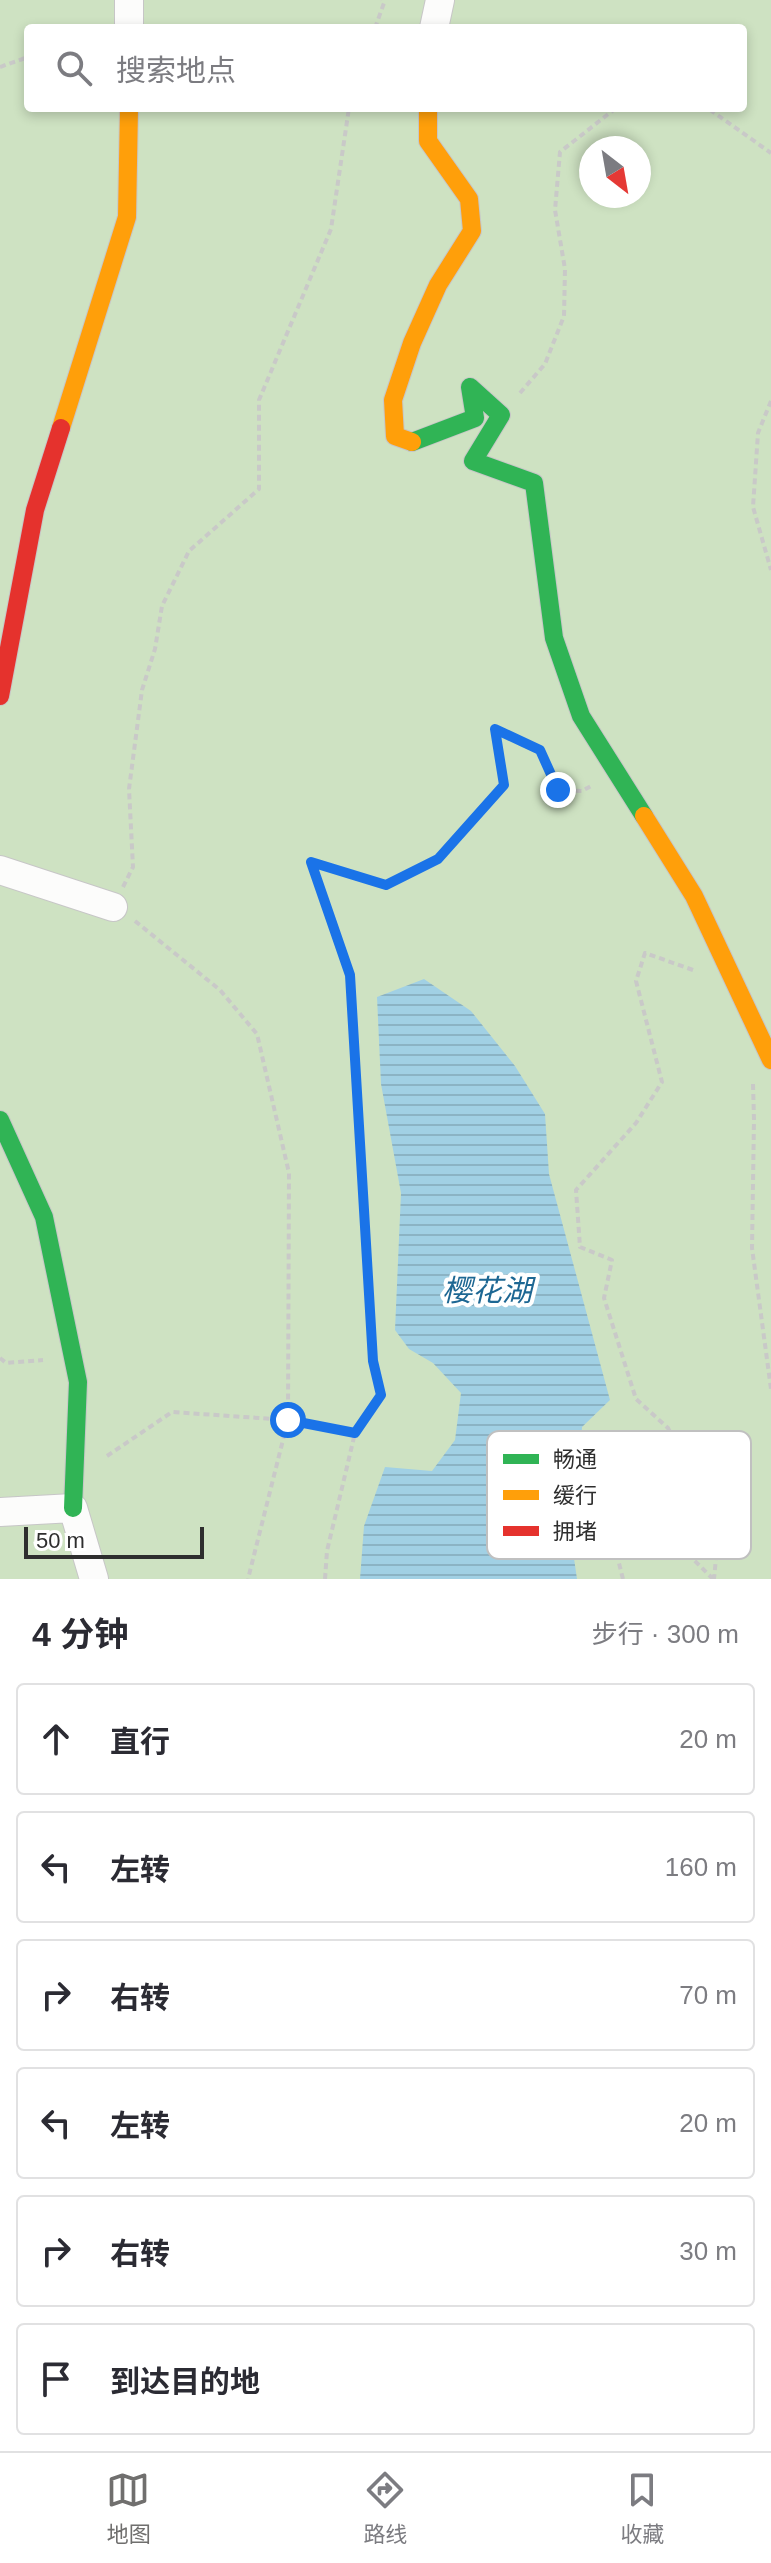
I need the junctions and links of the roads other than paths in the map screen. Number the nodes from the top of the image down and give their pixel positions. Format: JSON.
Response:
{"nodes":[{"id":1,"x":129,"y":0,"type":"edge"},
{"id":2,"x":440,"y":0,"type":"edge"},
{"id":3,"x":129,"y":24,"type":"edge"},
{"id":4,"x":435,"y":24,"type":"edge"},
{"id":5,"x":129,"y":112,"type":"edge"},
{"id":6,"x":428,"y":112,"type":"edge"},
{"id":7,"x":0,"y":696,"type":"edge"},
{"id":8,"x":0,"y":870,"type":"edge"},
{"id":9,"x":113,"y":907,"type":"road end"},
{"id":10,"x":771,"y":1060,"type":"edge"},
{"id":11,"x":0,"y":1120,"type":"edge"},
{"id":12,"x":73,"y":1508,"type":"junction"},
{"id":13,"x":0,"y":1512,"type":"edge"},
{"id":14,"x":94,"y":1579,"type":"edge"}],
"edges":[{"from":1,"to":3,"type":"street"},
{"from":2,"to":4,"type":"street"},
{"from":5,"to":7,"type":"street"},
{"from":6,"to":10,"type":"street"},
{"from":8,"to":9,"type":"street"},
{"from":11,"to":12,"type":"street"},
{"from":12,"to":13,"type":"street"},
{"from":12,"to":14,"type":"street"}]}
